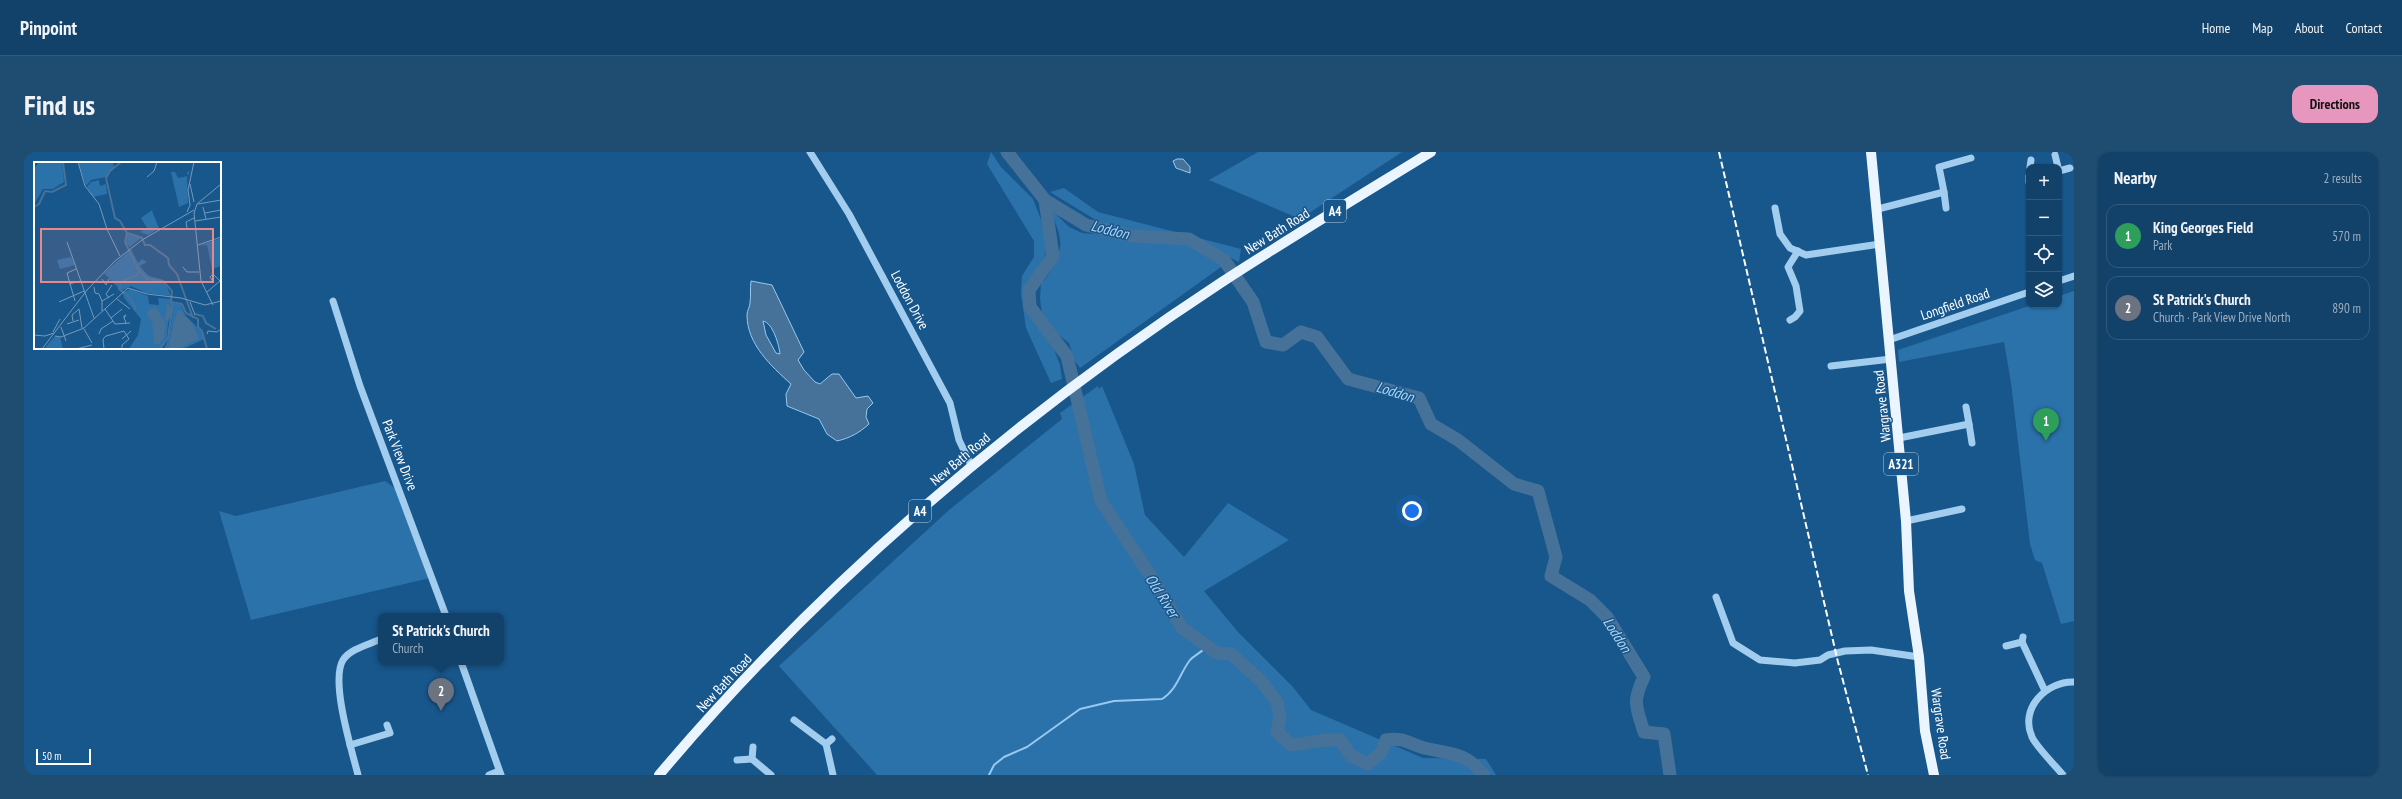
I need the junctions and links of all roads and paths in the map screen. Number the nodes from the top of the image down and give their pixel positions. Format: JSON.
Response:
{"nodes":[{"id":1,"x":810,"y":152,"type":"edge"},
{"id":2,"x":1431,"y":152,"type":"edge"},
{"id":3,"x":1871,"y":152,"type":"edge"},
{"id":4,"x":2055,"y":155,"type":"dead end"},
{"id":5,"x":1970,"y":158,"type":"dead end"},
{"id":6,"x":2057,"y":164,"type":"edge"},
{"id":7,"x":2070,"y":168,"type":"dead end"},
{"id":8,"x":2062,"y":170,"type":"edge"},
{"id":9,"x":1944,"y":192,"type":"junction"},
{"id":10,"x":1775,"y":208,"type":"dead end"},
{"id":11,"x":1946,"y":208,"type":"dead end"},
{"id":12,"x":1878,"y":210,"type":"junction"},
{"id":13,"x":1880,"y":244,"type":"junction"},
{"id":14,"x":1798,"y":251,"type":"junction"},
{"id":15,"x":2074,"y":276,"type":"edge"},
{"id":16,"x":2062,"y":280,"type":"edge"},
{"id":17,"x":2026,"y":293,"type":"edge"},
{"id":18,"x":333,"y":302,"type":"dead end"},
{"id":19,"x":1790,"y":320,"type":"dead end"},
{"id":20,"x":1889,"y":340,"type":"junction"},
{"id":21,"x":1891,"y":359,"type":"junction"},
{"id":22,"x":1831,"y":366,"type":"dead end"},
{"id":23,"x":1966,"y":407,"type":"dead end"},
{"id":24,"x":1969,"y":424,"type":"junction"},
{"id":25,"x":1899,"y":438,"type":"junction"},
{"id":26,"x":1972,"y":443,"type":"dead end"},
{"id":27,"x":972,"y":468,"type":"junction"},
{"id":28,"x":1962,"y":509,"type":"dead end"},
{"id":29,"x":1906,"y":521,"type":"junction"},
{"id":30,"x":1716,"y":597,"type":"dead end"},
{"id":31,"x":445,"y":613,"type":"edge"},
{"id":32,"x":378,"y":640,"type":"edge"},
{"id":33,"x":2006,"y":646,"type":"dead end"},
{"id":34,"x":1919,"y":657,"type":"junction"},
{"id":35,"x":462,"y":665,"type":"edge"},
{"id":36,"x":2074,"y":682,"type":"edge"},
{"id":37,"x":2045,"y":691,"type":"junction"},
{"id":38,"x":794,"y":720,"type":"dead end"},
{"id":39,"x":390,"y":732,"type":"dead end"},
{"id":40,"x":832,"y":739,"type":"dead end"},
{"id":41,"x":826,"y":744,"type":"junction"},
{"id":42,"x":350,"y":745,"type":"junction"},
{"id":43,"x":753,"y":747,"type":"dead end"},
{"id":44,"x":752,"y":759,"type":"junction"},
{"id":45,"x":737,"y":760,"type":"dead end"},
{"id":46,"x":500,"y":773,"type":"edge"},
{"id":47,"x":358,"y":775,"type":"edge"},
{"id":48,"x":489,"y":775,"type":"edge"},
{"id":49,"x":660,"y":775,"type":"edge"},
{"id":50,"x":771,"y":775,"type":"edge"},
{"id":51,"x":833,"y":775,"type":"edge"},
{"id":52,"x":1934,"y":775,"type":"edge"},
{"id":53,"x":2063,"y":775,"type":"edge"}],
"edges":[{"from":1,"to":27,"type":"street","name":"Loddon Drive"},
{"from":2,"to":27,"type":"main road","name":"New Bath Road","number":"A4"},
{"from":3,"to":12,"type":"main road","name":"Wargrave Road","number":"A321"},
{"from":4,"to":6,"type":"street"},
{"from":5,"to":9,"type":"street"},
{"from":7,"to":8,"type":"street"},
{"from":9,"to":11,"type":"street"},
{"from":9,"to":12,"type":"street"},
{"from":10,"to":14,"type":"street"},
{"from":12,"to":13,"type":"main road","name":"Wargrave Road","number":"A321"},
{"from":13,"to":14,"type":"street"},
{"from":13,"to":20,"type":"main road","name":"Wargrave Road","number":"A321"},
{"from":14,"to":19,"type":"street"},
{"from":15,"to":16,"type":"street"},
{"from":17,"to":20,"type":"street","name":"Longfield Road"},
{"from":18,"to":31,"type":"street","name":"Park View Drive"},
{"from":20,"to":21,"type":"main road","name":"Wargrave Road","number":"A321"},
{"from":21,"to":22,"type":"street"},
{"from":21,"to":25,"type":"main road","name":"Wargrave Road","number":"A321"},
{"from":23,"to":24,"type":"street"},
{"from":24,"to":25,"type":"street"},
{"from":24,"to":26,"type":"street"},
{"from":25,"to":29,"type":"main road","name":"Wargrave Road","number":"A321"},
{"from":27,"to":49,"type":"main road","name":"New Bath Road","number":"A4"},
{"from":28,"to":29,"type":"street"},
{"from":29,"to":34,"type":"main road","name":"Wargrave Road","number":"A321"},
{"from":30,"to":34,"type":"street"},
{"from":32,"to":42,"type":"street"},
{"from":33,"to":37,"type":"street"},
{"from":34,"to":52,"type":"main road","name":"Wargrave Road","number":"A321"},
{"from":35,"to":46,"type":"street"},
{"from":36,"to":37,"type":"street"},
{"from":37,"to":53,"type":"street"},
{"from":38,"to":41,"type":"street"},
{"from":39,"to":42,"type":"street"},
{"from":40,"to":41,"type":"street"},
{"from":41,"to":51,"type":"street"},
{"from":42,"to":47,"type":"street"},
{"from":43,"to":44,"type":"street"},
{"from":44,"to":45,"type":"street"},
{"from":44,"to":50,"type":"street"},
{"from":46,"to":48,"type":"street"}]}
